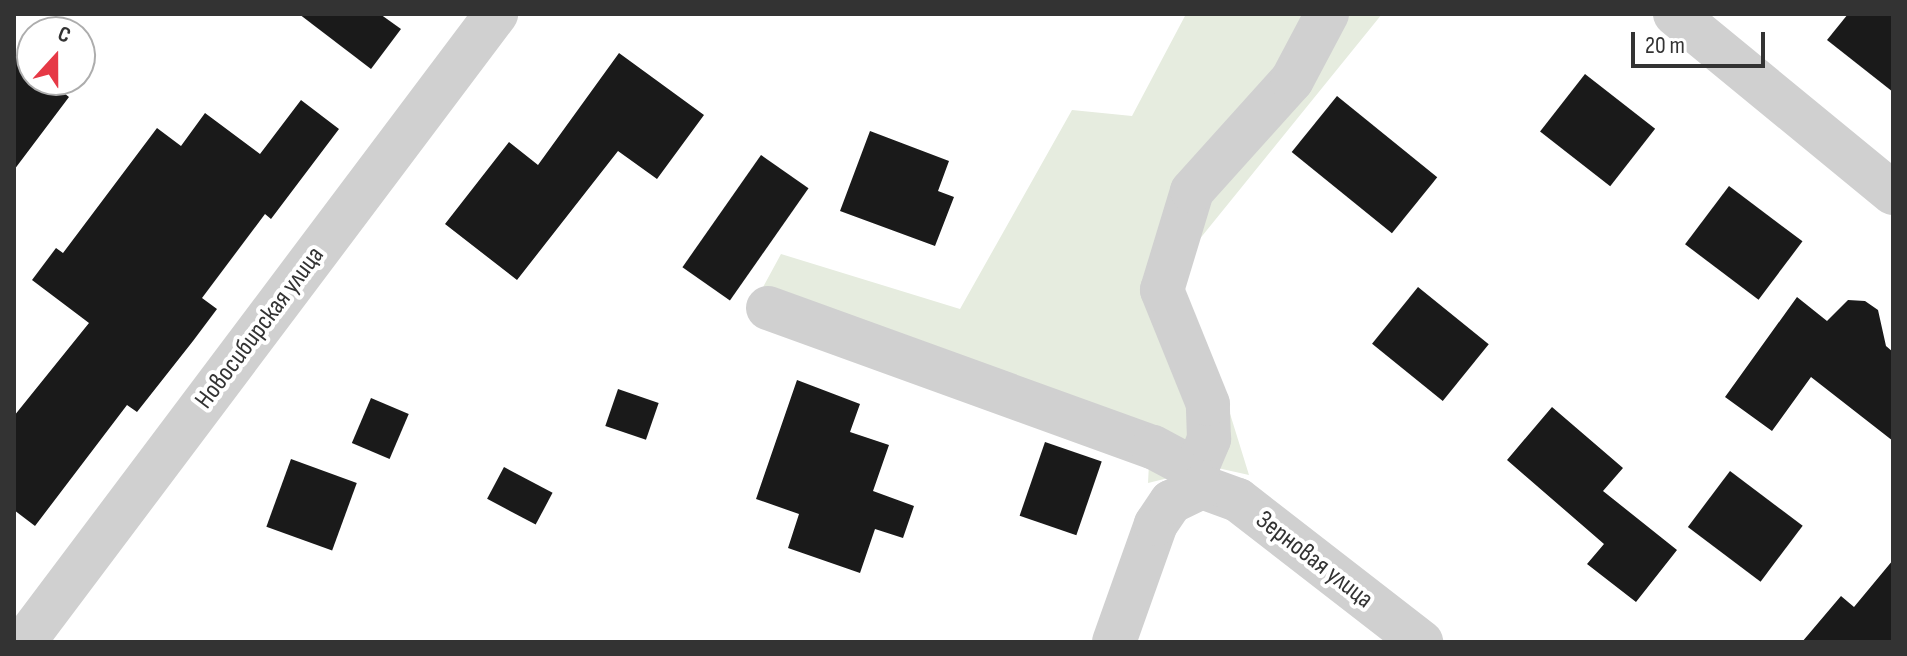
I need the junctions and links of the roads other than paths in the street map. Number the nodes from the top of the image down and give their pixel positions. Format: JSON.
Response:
{"nodes":[{"id":1,"x":496,"y":14,"type":"edge"},
{"id":2,"x":1326,"y":14,"type":"edge"},
{"id":3,"x":1675,"y":14,"type":"edge"},
{"id":4,"x":1893,"y":193,"type":"edge"},
{"id":5,"x":768,"y":308,"type":"dead end"},
{"id":6,"x":1199,"y":479,"type":"junction"},
{"id":7,"x":24,"y":642,"type":"edge"},
{"id":8,"x":1114,"y":642,"type":"edge"},
{"id":9,"x":1421,"y":642,"type":"edge"}],
"edges":[{"from":1,"to":7,"type":"street","name":"Новосибирская улица"},
{"from":2,"to":6,"type":"street"},
{"from":3,"to":4,"type":"street"},
{"from":5,"to":6,"type":"street","name":"Зерновая улица"},
{"from":6,"to":8,"type":"street"},
{"from":6,"to":9,"type":"street","name":"Зерновая улица"}]}
